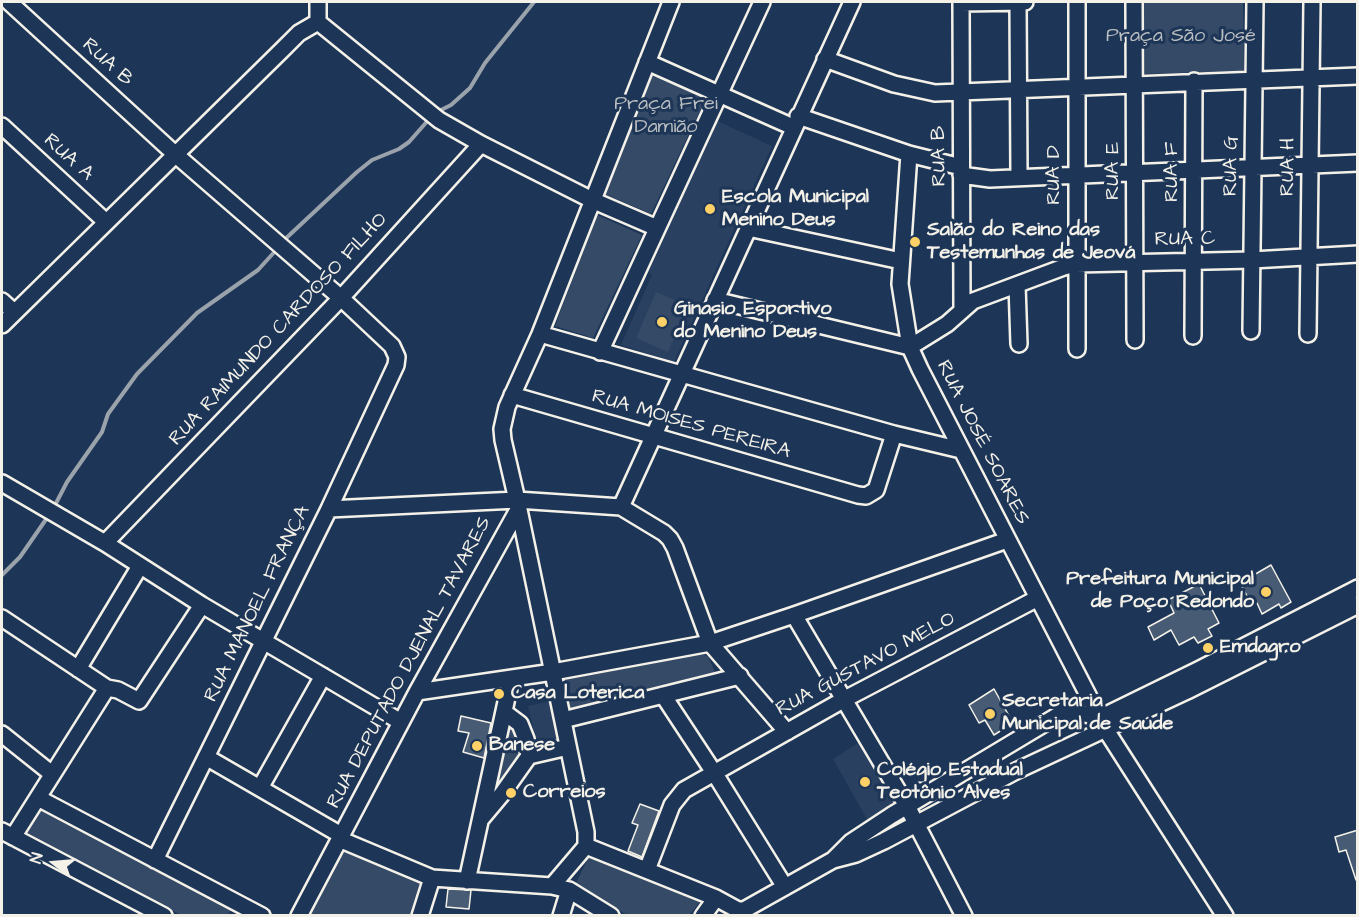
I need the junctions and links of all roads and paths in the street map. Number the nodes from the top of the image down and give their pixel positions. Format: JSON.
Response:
{"nodes":[{"id":1,"x":7,"y":2,"type":"edge"},
{"id":2,"x":318,"y":2,"type":"edge"},
{"id":3,"x":671,"y":2,"type":"edge"},
{"id":4,"x":762,"y":2,"type":"edge"},
{"id":5,"x":852,"y":2,"type":"edge"},
{"id":6,"x":961,"y":2,"type":"edge"},
{"id":7,"x":1018,"y":2,"type":"edge"},
{"id":8,"x":1025,"y":2,"type":"edge"},
{"id":9,"x":1077,"y":2,"type":"edge"},
{"id":10,"x":1134,"y":2,"type":"edge"},
{"id":11,"x":1255,"y":2,"type":"edge"},
{"id":12,"x":1312,"y":2,"type":"edge"},
{"id":13,"x":2,"y":6,"type":"edge"},
{"id":14,"x":318,"y":22,"type":"junction"},
{"id":15,"x":825,"y":59,"type":"junction"},
{"id":16,"x":647,"y":62,"type":"junction"},
{"id":17,"x":1358,"y":76,"type":"edge"},
{"id":18,"x":1311,"y":77,"type":"junction"},
{"id":19,"x":1254,"y":79,"type":"junction"},
{"id":20,"x":1194,"y":81,"type":"junction"},
{"id":21,"x":1134,"y":84,"type":"junction"},
{"id":22,"x":1076,"y":87,"type":"junction"},
{"id":23,"x":1018,"y":90,"type":"junction"},
{"id":24,"x":960,"y":93,"type":"junction"},
{"id":25,"x":720,"y":94,"type":"junction"},
{"id":26,"x":796,"y":121,"type":"junction"},
{"id":27,"x":2,"y":126,"type":"edge"},
{"id":28,"x":482,"y":144,"type":"junction"},
{"id":29,"x":176,"y":154,"type":"junction"},
{"id":30,"x":909,"y":154,"type":"junction"},
{"id":31,"x":1358,"y":163,"type":"edge"},
{"id":32,"x":1310,"y":165,"type":"junction"},
{"id":33,"x":1253,"y":166,"type":"junction"},
{"id":34,"x":1193,"y":168,"type":"junction"},
{"id":35,"x":961,"y":171,"type":"junction"},
{"id":36,"x":1135,"y":171,"type":"junction"},
{"id":37,"x":1076,"y":174,"type":"junction"},
{"id":38,"x":1019,"y":176,"type":"junction"},
{"id":39,"x":592,"y":200,"type":"junction"},
{"id":40,"x":106,"y":222,"type":"junction"},
{"id":41,"x":657,"y":228,"type":"junction"},
{"id":42,"x":748,"y":228,"type":"junction"},
{"id":43,"x":1358,"y":254,"type":"edge"},
{"id":44,"x":1309,"y":256,"type":"junction"},
{"id":45,"x":1252,"y":260,"type":"junction"},
{"id":46,"x":901,"y":261,"type":"junction"},
{"id":47,"x":1193,"y":261,"type":"junction"},
{"id":48,"x":1136,"y":262,"type":"junction"},
{"id":49,"x":1076,"y":264,"type":"junction"},
{"id":50,"x":1017,"y":285,"type":"junction"},
{"id":51,"x":341,"y":298,"type":"junction"},
{"id":52,"x":715,"y":300,"type":"junction"},
{"id":53,"x":2,"y":301,"type":"edge"},
{"id":54,"x":962,"y":310,"type":"junction"},
{"id":55,"x":14,"y":312,"type":"junction"},
{"id":56,"x":2,"y":325,"type":"edge"},
{"id":57,"x":1251,"y":331,"type":"dead end"},
{"id":58,"x":540,"y":334,"type":"junction"},
{"id":59,"x":1308,"y":334,"type":"dead end"},
{"id":60,"x":1193,"y":336,"type":"dead end"},
{"id":61,"x":1135,"y":340,"type":"dead end"},
{"id":62,"x":1019,"y":344,"type":"dead end"},
{"id":63,"x":910,"y":347,"type":"junction"},
{"id":64,"x":1077,"y":349,"type":"dead end"},
{"id":65,"x":600,"y":352,"type":"junction"},
{"id":66,"x":396,"y":365,"type":"joint"},
{"id":67,"x":683,"y":374,"type":"junction"},
{"id":68,"x":512,"y":395,"type":"junction"},
{"id":69,"x":894,"y":434,"type":"junction"},
{"id":70,"x":655,"y":436,"type":"junction"},
{"id":71,"x":961,"y":450,"type":"junction"},
{"id":72,"x":3,"y":488,"type":"edge"},
{"id":73,"x":518,"y":504,"type":"junction"},
{"id":74,"x":621,"y":507,"type":"junction"},
{"id":75,"x":328,"y":509,"type":"junction"},
{"id":76,"x":1007,"y":540,"type":"junction"},
{"id":77,"x":105,"y":543,"type":"junction"},
{"id":78,"x":140,"y":566,"type":"junction"},
{"id":79,"x":1358,"y":588,"type":"edge"},
{"id":80,"x":1038,"y":598,"type":"junction"},
{"id":81,"x":202,"y":605,"type":"junction"},
{"id":82,"x":1358,"y":605,"type":"edge"},
{"id":83,"x":795,"y":615,"type":"junction"},
{"id":84,"x":2,"y":618,"type":"edge"},
{"id":85,"x":264,"y":641,"type":"junction"},
{"id":86,"x":710,"y":643,"type":"junction"},
{"id":87,"x":78,"y":669,"type":"junction"},
{"id":88,"x":553,"y":672,"type":"junction"},
{"id":89,"x":323,"y":676,"type":"junction"},
{"id":90,"x":740,"y":676,"type":"junction"},
{"id":91,"x":1201,"y":676,"type":"junction"},
{"id":92,"x":511,"y":679,"type":"junction"},
{"id":93,"x":107,"y":688,"type":"junction"},
{"id":94,"x":417,"y":692,"type":"junction"},
{"id":95,"x":663,"y":695,"type":"junction"},
{"id":96,"x":843,"y":700,"type":"junction"},
{"id":97,"x":504,"y":712,"type":"junction"},
{"id":98,"x":563,"y":720,"type":"junction"},
{"id":99,"x":401,"y":722,"type":"junction"},
{"id":100,"x":1103,"y":723,"type":"junction"},
{"id":101,"x":787,"y":732,"type":"junction"},
{"id":102,"x":2,"y":734,"type":"edge"},
{"id":103,"x":568,"y":747,"type":"junction"},
{"id":104,"x":529,"y":756,"type":"junction"},
{"id":105,"x":206,"y":757,"type":"junction"},
{"id":106,"x":52,"y":774,"type":"junction"},
{"id":107,"x":715,"y":774,"type":"junction"},
{"id":108,"x":959,"y":777,"type":"junction"},
{"id":109,"x":260,"y":788,"type":"junction"},
{"id":110,"x":969,"y":795,"type":"junction"},
{"id":111,"x":38,"y":798,"type":"junction"},
{"id":112,"x":908,"y":806,"type":"junction"},
{"id":113,"x":479,"y":821,"type":"junction"},
{"id":114,"x":917,"y":824,"type":"junction"},
{"id":115,"x":7,"y":834,"type":"edge"},
{"id":116,"x":340,"y":837,"type":"junction"},
{"id":117,"x":586,"y":846,"type":"junction"},
{"id":118,"x":154,"y":860,"type":"junction"},
{"id":119,"x":833,"y":860,"type":"junction"},
{"id":120,"x":647,"y":870,"type":"junction"},
{"id":121,"x":432,"y":878,"type":"junction"},
{"id":122,"x":467,"y":881,"type":"junction"},
{"id":123,"x":552,"y":885,"type":"junction"},
{"id":124,"x":785,"y":887,"type":"junction"},
{"id":125,"x":569,"y":890,"type":"junction"},
{"id":126,"x":716,"y":898,"type":"junction"},
{"id":127,"x":165,"y":915,"type":"edge"},
{"id":128,"x":261,"y":915,"type":"edge"},
{"id":129,"x":299,"y":915,"type":"edge"},
{"id":130,"x":420,"y":915,"type":"edge"},
{"id":131,"x":561,"y":915,"type":"edge"},
{"id":132,"x":611,"y":915,"type":"edge"},
{"id":133,"x":703,"y":915,"type":"edge"},
{"id":134,"x":964,"y":915,"type":"edge"},
{"id":135,"x":1225,"y":915,"type":"edge"}],
"edges":[{"from":1,"to":13,"type":"street"},
{"from":1,"to":29,"type":"street","name":"RUA B"},
{"from":2,"to":14,"type":"street"},
{"from":3,"to":16,"type":"street"},
{"from":4,"to":25,"type":"street"},
{"from":5,"to":15,"type":"street"},
{"from":6,"to":7,"type":"street"},
{"from":6,"to":24,"type":"street","name":"RUA B"},
{"from":7,"to":8,"type":"street"},
{"from":7,"to":23,"type":"street"},
{"from":9,"to":22,"type":"street","name":"RUA D"},
{"from":10,"to":21,"type":"street","name":"RUA E"},
{"from":11,"to":19,"type":"street","name":"RUA G"},
{"from":12,"to":18,"type":"street","name":"RUA H"},
{"from":14,"to":28,"type":"street"},
{"from":14,"to":29,"type":"street"},
{"from":15,"to":24,"type":"street"},
{"from":15,"to":26,"type":"street"},
{"from":16,"to":25,"type":"street"},
{"from":16,"to":39,"type":"street"},
{"from":17,"to":18,"type":"street"},
{"from":18,"to":19,"type":"street"},
{"from":18,"to":32,"type":"street","name":"RUA H"},
{"from":19,"to":20,"type":"street"},
{"from":19,"to":33,"type":"street","name":"RUA G"},
{"from":20,"to":21,"type":"street"},
{"from":20,"to":34,"type":"street","name":"RUA F"},
{"from":21,"to":22,"type":"street"},
{"from":21,"to":36,"type":"street","name":"RUA E"},
{"from":22,"to":23,"type":"street"},
{"from":22,"to":37,"type":"street","name":"RUA D"},
{"from":23,"to":24,"type":"street"},
{"from":23,"to":38,"type":"street"},
{"from":24,"to":35,"type":"street","name":"RUA B"},
{"from":25,"to":26,"type":"street"},
{"from":25,"to":41,"type":"street"},
{"from":26,"to":30,"type":"street"},
{"from":26,"to":42,"type":"street"},
{"from":27,"to":40,"type":"street","name":"RUA A"},
{"from":28,"to":39,"type":"street"},
{"from":28,"to":51,"type":"street","name":"RUA RAIMUNDO CARDOSO FILHO"},
{"from":29,"to":40,"type":"street"},
{"from":29,"to":51,"type":"street","name":"RUA B"},
{"from":30,"to":35,"type":"street"},
{"from":30,"to":46,"type":"street","name":"RUA JOSÉ SOARES"},
{"from":31,"to":32,"type":"street"},
{"from":32,"to":33,"type":"street"},
{"from":32,"to":44,"type":"street","name":"RUA H"},
{"from":33,"to":34,"type":"street"},
{"from":33,"to":45,"type":"street","name":"RUA G"},
{"from":34,"to":36,"type":"street"},
{"from":34,"to":47,"type":"street","name":"RUA F"},
{"from":35,"to":38,"type":"street"},
{"from":35,"to":54,"type":"street","name":"RUA B"},
{"from":36,"to":37,"type":"street"},
{"from":36,"to":48,"type":"street","name":"RUA E"},
{"from":37,"to":38,"type":"street"},
{"from":37,"to":49,"type":"street","name":"RUA D"},
{"from":39,"to":41,"type":"street"},
{"from":39,"to":58,"type":"street"},
{"from":40,"to":55,"type":"street"},
{"from":41,"to":65,"type":"street"},
{"from":42,"to":46,"type":"street"},
{"from":42,"to":52,"type":"street"},
{"from":43,"to":44,"type":"street","name":"RUA C"},
{"from":44,"to":45,"type":"street","name":"RUA C"},
{"from":44,"to":59,"type":"street","name":"RUA H"},
{"from":45,"to":47,"type":"street","name":"RUA C"},
{"from":45,"to":57,"type":"street","name":"RUA G"},
{"from":46,"to":63,"type":"street","name":"RUA JOSÉ SOARES"},
{"from":47,"to":48,"type":"street","name":"RUA C"},
{"from":47,"to":60,"type":"street","name":"RUA F"},
{"from":48,"to":49,"type":"street","name":"RUA C"},
{"from":48,"to":61,"type":"street","name":"RUA E"},
{"from":49,"to":50,"type":"street","name":"RUA C"},
{"from":49,"to":64,"type":"street","name":"RUA D"},
{"from":50,"to":54,"type":"street","name":"RUA C"},
{"from":50,"to":62,"type":"street"},
{"from":51,"to":66,"type":"street","name":"RUA B"},
{"from":51,"to":77,"type":"street","name":"RUA RAIMUNDO CARDOSO FILHO"},
{"from":52,"to":63,"type":"street"},
{"from":52,"to":67,"type":"street"},
{"from":53,"to":55,"type":"street"},
{"from":54,"to":63,"type":"street","name":"RUA C"},
{"from":55,"to":56,"type":"street"},
{"from":58,"to":65,"type":"street"},
{"from":58,"to":68,"type":"street"},
{"from":63,"to":71,"type":"street","name":"RUA JOSÉ SOARES"},
{"from":65,"to":67,"type":"street"},
{"from":66,"to":75,"type":"street","name":"RUA MANOEL FRANÇA"},
{"from":67,"to":69,"type":"street"},
{"from":67,"to":70,"type":"street"},
{"from":68,"to":70,"type":"street","name":"RUA MOISES PEREIRA"},
{"from":68,"to":73,"type":"street"},
{"from":69,"to":70,"type":"street","name":"RUA MOISES PEREIRA"},
{"from":69,"to":71,"type":"street"},
{"from":70,"to":74,"type":"street"},
{"from":71,"to":76,"type":"street","name":"RUA JOSÉ SOARES"},
{"from":72,"to":77,"type":"street"},
{"from":73,"to":74,"type":"street"},
{"from":73,"to":75,"type":"street"},
{"from":73,"to":88,"type":"street"},
{"from":73,"to":94,"type":"street","name":"RUA DEPUTADO DJENAL TAVARES"},
{"from":74,"to":86,"type":"street"},
{"from":75,"to":85,"type":"street","name":"RUA MANOEL FRANÇA"},
{"from":76,"to":80,"type":"street","name":"RUA JOSÉ SOARES"},
{"from":76,"to":83,"type":"street"},
{"from":77,"to":78,"type":"street"},
{"from":78,"to":81,"type":"street"},
{"from":78,"to":87,"type":"street"},
{"from":79,"to":91,"type":"street"},
{"from":80,"to":96,"type":"street","name":"RUA GUSTAVO MELO"},
{"from":80,"to":100,"type":"street","name":"RUA JOSÉ SOARES"},
{"from":81,"to":85,"type":"street"},
{"from":81,"to":93,"type":"street"},
{"from":82,"to":91,"type":"street"},
{"from":83,"to":86,"type":"street"},
{"from":83,"to":96,"type":"street"},
{"from":84,"to":87,"type":"street"},
{"from":85,"to":89,"type":"street"},
{"from":85,"to":105,"type":"street","name":"RUA MANOEL FRANÇA"},
{"from":86,"to":88,"type":"street"},
{"from":86,"to":90,"type":"street"},
{"from":87,"to":93,"type":"street"},
{"from":88,"to":92,"type":"street"},
{"from":88,"to":98,"type":"street"},
{"from":89,"to":99,"type":"street"},
{"from":89,"to":109,"type":"street"},
{"from":90,"to":95,"type":"street"},
{"from":90,"to":101,"type":"street"},
{"from":91,"to":100,"type":"street"},
{"from":92,"to":94,"type":"street"},
{"from":92,"to":97,"type":"street"},
{"from":93,"to":106,"type":"street"},
{"from":94,"to":99,"type":"street","name":"RUA DEPUTADO DJENAL TAVARES"},
{"from":95,"to":98,"type":"street"},
{"from":95,"to":107,"type":"street"},
{"from":96,"to":101,"type":"street","name":"RUA GUSTAVO MELO"},
{"from":96,"to":112,"type":"street"},
{"from":97,"to":104,"type":"street"},
{"from":97,"to":113,"type":"street"},
{"from":98,"to":103,"type":"street"},
{"from":99,"to":116,"type":"street","name":"RUA DEPUTADO DJENAL TAVARES"},
{"from":100,"to":108,"type":"street"},
{"from":100,"to":110,"type":"street"},
{"from":100,"to":135,"type":"street","name":"RUA JOSÉ SOARES"},
{"from":101,"to":107,"type":"street","name":"RUA GUSTAVO MELO"},
{"from":102,"to":106,"type":"street"},
{"from":103,"to":104,"type":"street"},
{"from":103,"to":117,"type":"street"},
{"from":104,"to":113,"type":"street"},
{"from":105,"to":109,"type":"street"},
{"from":105,"to":118,"type":"street","name":"RUA MANOEL FRANÇA"},
{"from":106,"to":111,"type":"street"},
{"from":107,"to":120,"type":"street","name":"RUA GUSTAVO MELO"},
{"from":107,"to":124,"type":"street"},
{"from":108,"to":110,"type":"street"},
{"from":108,"to":112,"type":"street"},
{"from":109,"to":116,"type":"street"},
{"from":110,"to":114,"type":"street"},
{"from":111,"to":115,"type":"street"},
{"from":111,"to":118,"type":"street"},
{"from":112,"to":114,"type":"street"},
{"from":112,"to":119,"type":"street"},
{"from":113,"to":122,"type":"street"},
{"from":114,"to":119,"type":"street"},
{"from":114,"to":134,"type":"street"},
{"from":115,"to":127,"type":"street"},
{"from":116,"to":121,"type":"street"},
{"from":116,"to":129,"type":"street","name":"RUA DEPUTADO DJENAL TAVARES"},
{"from":117,"to":120,"type":"street"},
{"from":117,"to":123,"type":"street"},
{"from":118,"to":128,"type":"street"},
{"from":119,"to":124,"type":"street"},
{"from":120,"to":126,"type":"street"},
{"from":121,"to":122,"type":"street"},
{"from":121,"to":130,"type":"street"},
{"from":122,"to":123,"type":"street"},
{"from":123,"to":125,"type":"street"},
{"from":124,"to":126,"type":"street"},
{"from":125,"to":131,"type":"street"},
{"from":125,"to":132,"type":"street"},
{"from":126,"to":133,"type":"street"}]}
